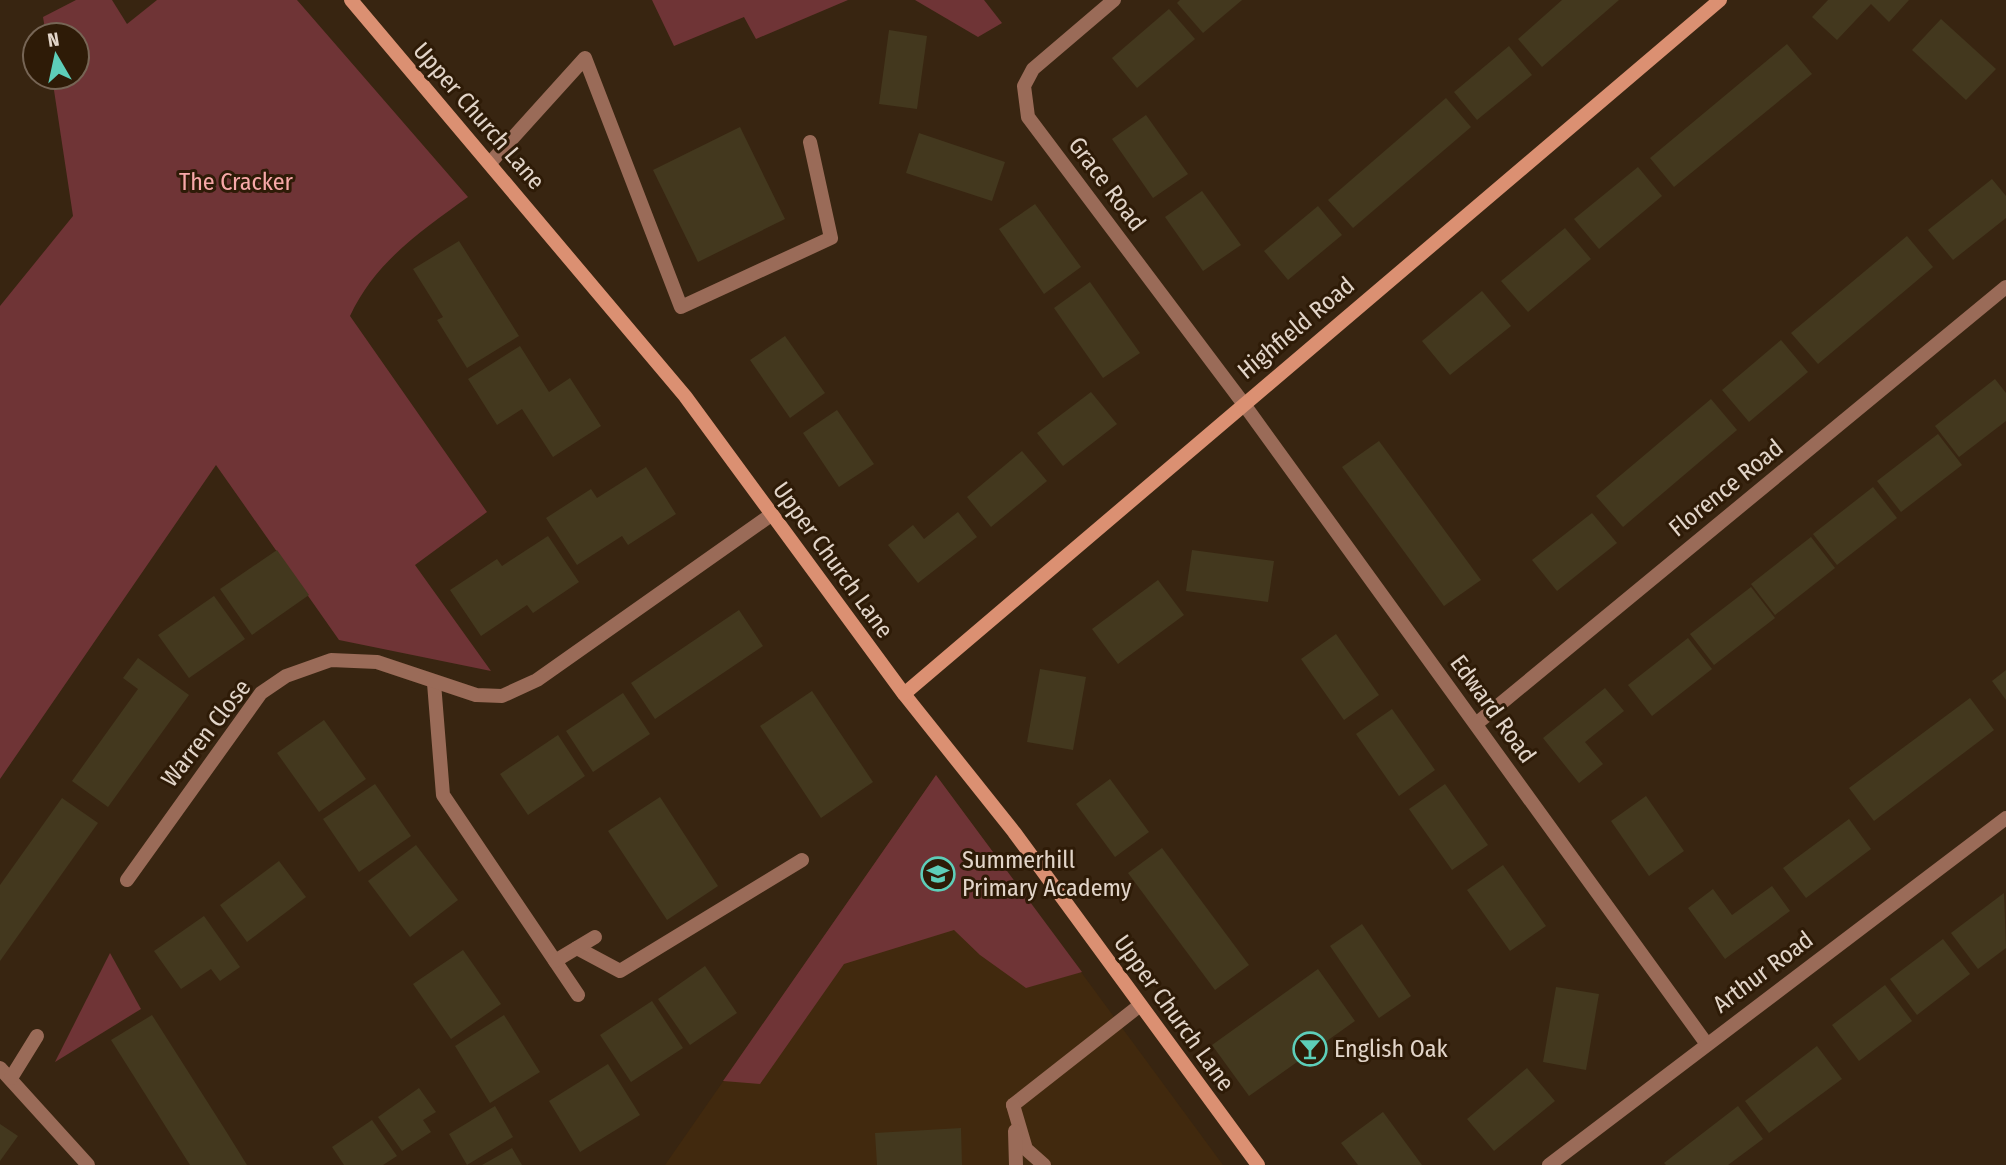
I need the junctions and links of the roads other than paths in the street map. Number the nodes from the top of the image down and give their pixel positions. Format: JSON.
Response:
{"nodes":[{"id":1,"x":351,"y":0,"type":"edge"},
{"id":2,"x":1114,"y":0,"type":"edge"},
{"id":3,"x":1720,"y":0,"type":"edge"},
{"id":4,"x":810,"y":142,"type":"dead end"},
{"id":5,"x":490,"y":163,"type":"junction"},
{"id":6,"x":2006,"y":287,"type":"edge"},
{"id":7,"x":1243,"y":403,"type":"junction"},
{"id":8,"x":771,"y":515,"type":"junction"},
{"id":9,"x":435,"y":682,"type":"junction"},
{"id":10,"x":904,"y":694,"type":"junction"},
{"id":11,"x":1476,"y":724,"type":"junction"},
{"id":12,"x":2006,"y":818,"type":"edge"},
{"id":13,"x":802,"y":860,"type":"dead end"},
{"id":14,"x":127,"y":880,"type":"dead end"},
{"id":15,"x":595,"y":937,"type":"dead end"},
{"id":16,"x":577,"y":948,"type":"junction"},
{"id":17,"x":555,"y":961,"type":"junction"},
{"id":18,"x":578,"y":995,"type":"dead end"},
{"id":19,"x":1139,"y":1006,"type":"junction"},
{"id":20,"x":37,"y":1036,"type":"dead end"},
{"id":21,"x":1706,"y":1043,"type":"junction"},
{"id":22,"x":5,"y":1073,"type":"edge"},
{"id":23,"x":1013,"y":1105,"type":"junction"},
{"id":24,"x":89,"y":1165,"type":"edge"},
{"id":25,"x":1016,"y":1165,"type":"edge"},
{"id":26,"x":1044,"y":1165,"type":"edge"},
{"id":27,"x":1258,"y":1165,"type":"edge"},
{"id":28,"x":1549,"y":1165,"type":"edge"}],
"edges":[{"from":1,"to":5,"type":"main road","name":"Upper Church Lane"},
{"from":2,"to":7,"type":"street","name":"Grace Road"},
{"from":3,"to":7,"type":"main road","name":"Highfield Road"},
{"from":4,"to":5,"type":"street"},
{"from":5,"to":8,"type":"main road","name":"Upper Church Lane"},
{"from":6,"to":11,"type":"street","name":"Florence Road"},
{"from":7,"to":10,"type":"main road","name":"Highfield Road"},
{"from":7,"to":11,"type":"street","name":"Edward Road"},
{"from":8,"to":9,"type":"street","name":"Warren Close"},
{"from":8,"to":10,"type":"main road","name":"Upper Church Lane"},
{"from":9,"to":14,"type":"street","name":"Warren Close"},
{"from":9,"to":17,"type":"street"},
{"from":10,"to":19,"type":"main road","name":"Upper Church Lane"},
{"from":11,"to":21,"type":"street","name":"Edward Road"},
{"from":12,"to":21,"type":"street","name":"Arthur Road"},
{"from":13,"to":16,"type":"street"},
{"from":15,"to":16,"type":"street"},
{"from":16,"to":17,"type":"street"},
{"from":17,"to":18,"type":"street"},
{"from":19,"to":23,"type":"street"},
{"from":19,"to":27,"type":"main road","name":"Upper Church Lane"},
{"from":20,"to":22,"type":"street"},
{"from":21,"to":28,"type":"street","name":"Arthur Road"},
{"from":22,"to":24,"type":"street"},
{"from":23,"to":25,"type":"street"},
{"from":23,"to":26,"type":"street"}]}
